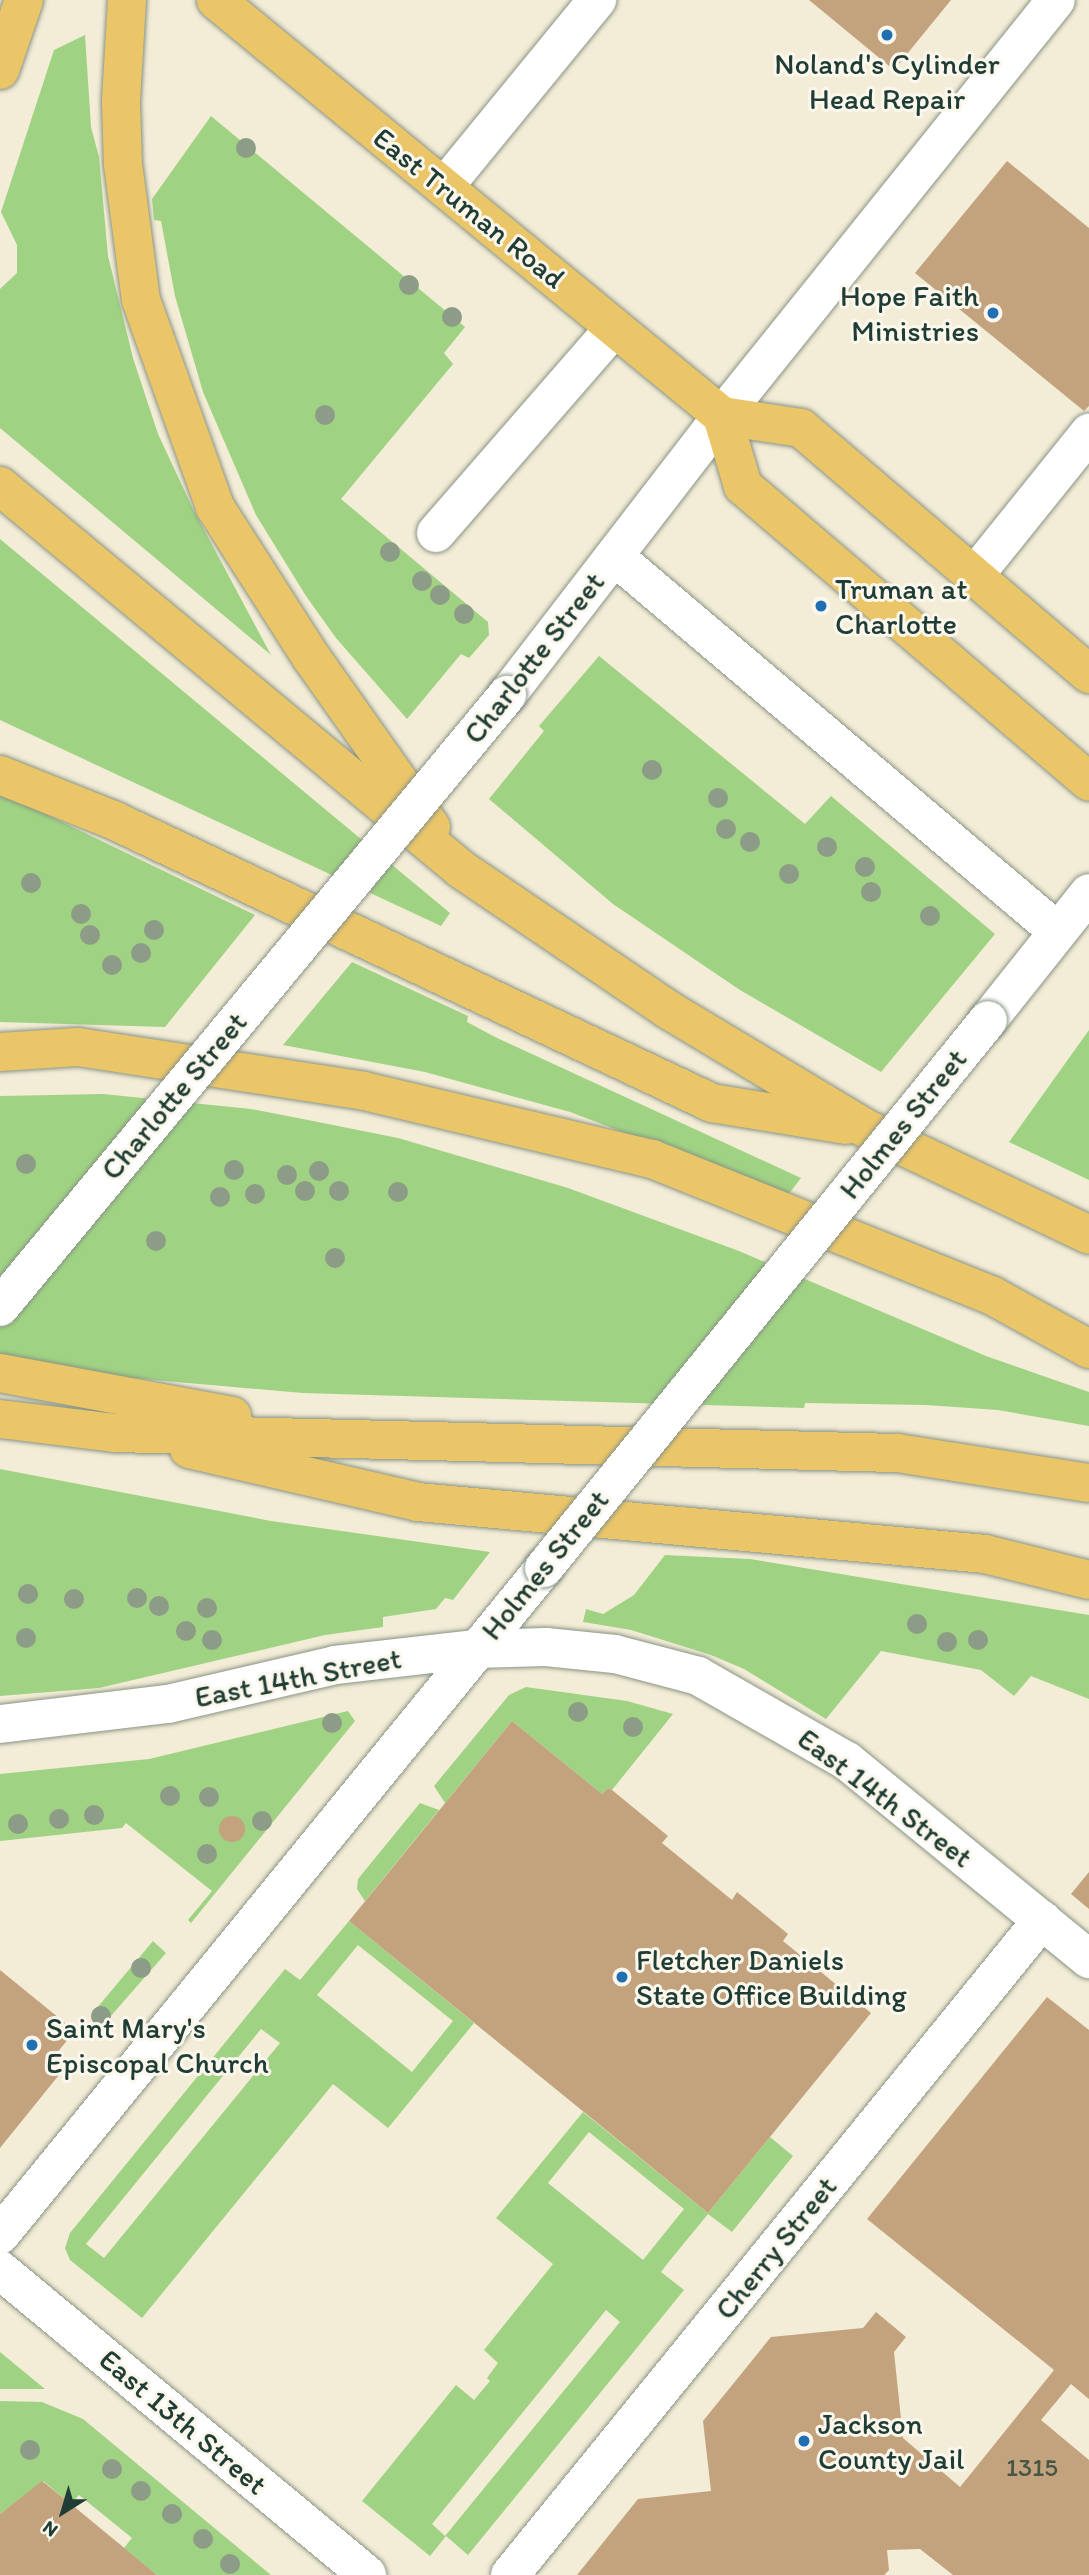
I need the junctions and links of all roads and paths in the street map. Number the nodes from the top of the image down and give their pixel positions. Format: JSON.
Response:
{"nodes":[{"id":1,"x":24,"y":0,"type":"edge"},
{"id":2,"x":127,"y":0,"type":"edge"},
{"id":3,"x":216,"y":0,"type":"edge"},
{"id":4,"x":597,"y":0,"type":"edge"},
{"id":5,"x":1056,"y":0,"type":"edge"},
{"id":6,"x":0,"y":70,"type":"edge"},
{"id":7,"x":444,"y":187,"type":"junction"},
{"id":8,"x":614,"y":328,"type":"junction"},
{"id":9,"x":722,"y":416,"type":"junction"},
{"id":10,"x":1089,"y":433,"type":"edge"},
{"id":11,"x":0,"y":486,"type":"edge"},
{"id":12,"x":436,"y":533,"type":"dead end"},
{"id":13,"x":614,"y":556,"type":"junction"},
{"id":14,"x":974,"y":576,"type":"junction"},
{"id":15,"x":1089,"y":674,"type":"edge"},
{"id":16,"x":0,"y":775,"type":"edge"},
{"id":17,"x":1089,"y":780,"type":"edge"},
{"id":18,"x":462,"y":870,"type":"junction"},
{"id":19,"x":1089,"y":892,"type":"edge"},
{"id":20,"x":1057,"y":931,"type":"junction"},
{"id":21,"x":0,"y":1052,"type":"edge"},
{"id":22,"x":865,"y":1128,"type":"junction"},
{"id":23,"x":1089,"y":1236,"type":"edge"},
{"id":24,"x":0,"y":1307,"type":"edge"},
{"id":25,"x":1089,"y":1349,"type":"edge"},
{"id":26,"x":0,"y":1373,"type":"edge"},
{"id":27,"x":0,"y":1419,"type":"edge"},
{"id":28,"x":116,"y":1433,"type":"junction"},
{"id":29,"x":347,"y":1436,"type":"junction"},
{"id":30,"x":1089,"y":1483,"type":"edge"},
{"id":31,"x":1089,"y":1580,"type":"edge"},
{"id":32,"x":476,"y":1649,"type":"junction"},
{"id":33,"x":0,"y":1724,"type":"edge"},
{"id":34,"x":1042,"y":1920,"type":"junction"},
{"id":35,"x":1089,"y":1959,"type":"edge"},
{"id":36,"x":0,"y":2235,"type":"edge"},
{"id":37,"x":0,"y":2270,"type":"edge"},
{"id":38,"x":367,"y":2575,"type":"edge"},
{"id":39,"x":510,"y":2575,"type":"edge"}],
"edges":[{"from":1,"to":6,"type":"main road"},
{"from":2,"to":18,"type":"main road"},
{"from":3,"to":7,"type":"main road","name":"East Truman Road"},
{"from":4,"to":7,"type":"street"},
{"from":5,"to":9,"type":"street","name":"Charlotte Street"},
{"from":7,"to":8,"type":"main road","name":"East Truman Road"},
{"from":8,"to":9,"type":"main road","name":"East Truman Road"},
{"from":8,"to":12,"type":"street"},
{"from":9,"to":13,"type":"street","name":"Charlotte Street"},
{"from":9,"to":14,"type":"main road"},
{"from":9,"to":17,"type":"main road"},
{"from":10,"to":14,"type":"street"},
{"from":11,"to":18,"type":"main road"},
{"from":13,"to":20,"type":"street"},
{"from":13,"to":24,"type":"street","name":"Charlotte Street","bridge":true},
{"from":14,"to":15,"type":"main road"},
{"from":16,"to":22,"type":"main road"},
{"from":18,"to":22,"type":"main road"},
{"from":19,"to":20,"type":"street","name":"Holmes Street"},
{"from":20,"to":32,"type":"street","name":"Holmes Street","bridge":true},
{"from":21,"to":25,"type":"main road"},
{"from":22,"to":23,"type":"main road"},
{"from":26,"to":29,"type":"main road"},
{"from":27,"to":28,"type":"main road"},
{"from":28,"to":29,"type":"main road"},
{"from":28,"to":31,"type":"main road"},
{"from":29,"to":30,"type":"main road"},
{"from":32,"to":33,"type":"street","name":"East 14th Street"},
{"from":32,"to":34,"type":"street","name":"East 14th Street"},
{"from":32,"to":36,"type":"street","name":"Holmes Street"},
{"from":34,"to":35,"type":"street","name":"East 14th Street"},
{"from":34,"to":39,"type":"street","name":"Cherry Street"},
{"from":37,"to":38,"type":"street","name":"East 13th Street"}]}
